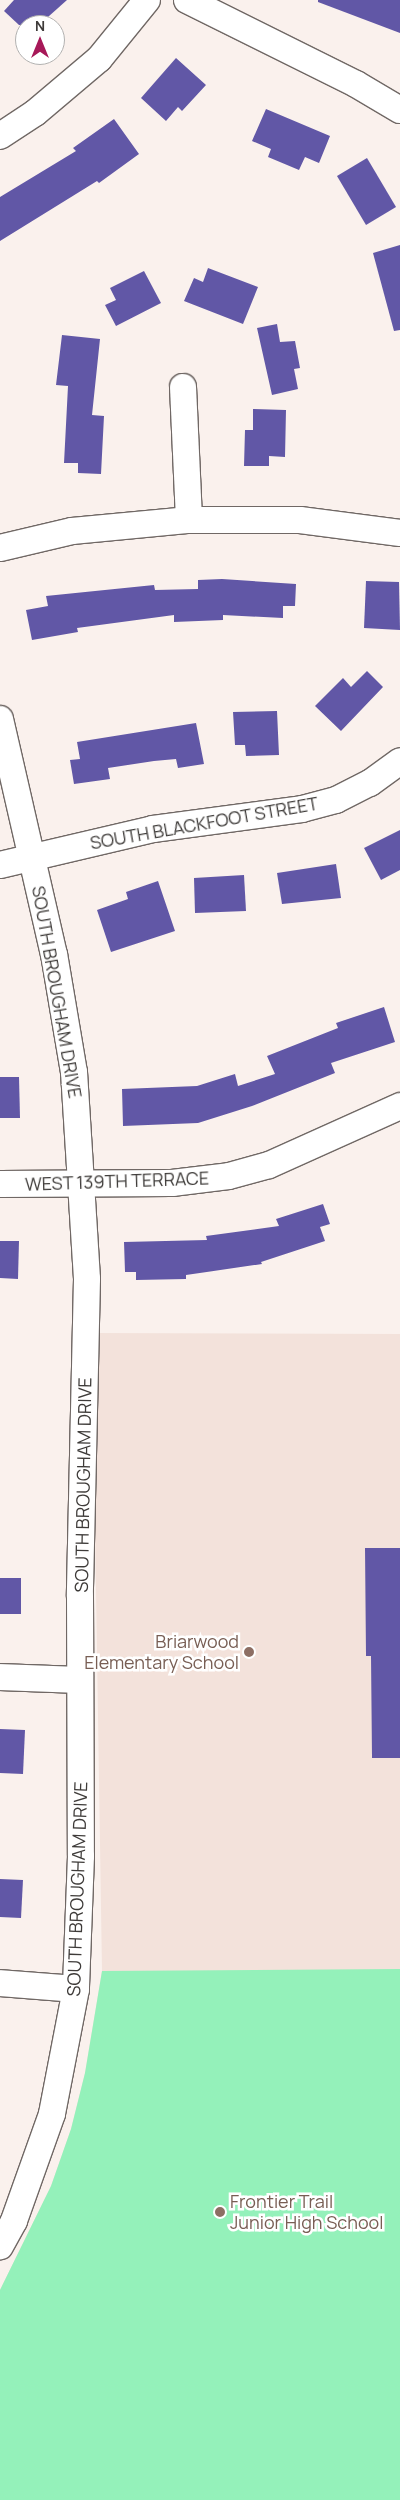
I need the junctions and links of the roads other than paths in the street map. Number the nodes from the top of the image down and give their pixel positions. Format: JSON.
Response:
{"nodes":[{"id":1,"x":147,"y":0,"type":"edge"},
{"id":2,"x":186,"y":0,"type":"edge"},
{"id":3,"x":400,"y":110,"type":"edge"},
{"id":4,"x":0,"y":136,"type":"edge"},
{"id":5,"x":183,"y":387,"type":"dead end"},
{"id":6,"x":189,"y":520,"type":"junction"},
{"id":7,"x":400,"y":533,"type":"edge"},
{"id":8,"x":0,"y":548,"type":"edge"},
{"id":9,"x":0,"y":719,"type":"edge"},
{"id":10,"x":400,"y":761,"type":"edge"},
{"id":11,"x":33,"y":855,"type":"junction"},
{"id":12,"x":0,"y":865,"type":"edge"},
{"id":13,"x":400,"y":1106,"type":"edge"},
{"id":14,"x":0,"y":1184,"type":"edge"},
{"id":15,"x":81,"y":1184,"type":"junction"},
{"id":16,"x":0,"y":1677,"type":"edge"},
{"id":17,"x":80,"y":1680,"type":"junction"},
{"id":18,"x":0,"y":1984,"type":"edge"},
{"id":19,"x":76,"y":1989,"type":"junction"},
{"id":20,"x":0,"y":2246,"type":"edge"}],
"edges":[{"from":1,"to":4,"type":"street"},
{"from":2,"to":3,"type":"street"},
{"from":5,"to":6,"type":"street"},
{"from":6,"to":7,"type":"street"},
{"from":6,"to":8,"type":"street"},
{"from":9,"to":11,"type":"street","name":"SOUTH BROUGHAM DRIVE"},
{"from":10,"to":11,"type":"street","name":"SOUTH BLACKFOOT STREET"},
{"from":11,"to":12,"type":"street","name":"SOUTH BLACKFOOT STREET"},
{"from":11,"to":15,"type":"street","name":"SOUTH BROUGHAM DRIVE"},
{"from":13,"to":15,"type":"street","name":"WEST 139TH TERRACE"},
{"from":14,"to":15,"type":"street","name":"WEST 139TH TERRACE"},
{"from":15,"to":17,"type":"street","name":"SOUTH BROUGHAM DRIVE"},
{"from":16,"to":17,"type":"street"},
{"from":17,"to":19,"type":"street","name":"SOUTH BROUGHAM DRIVE"},
{"from":18,"to":19,"type":"street"},
{"from":19,"to":20,"type":"street","name":"SOUTH BROUGHAM DRIVE"}]}
